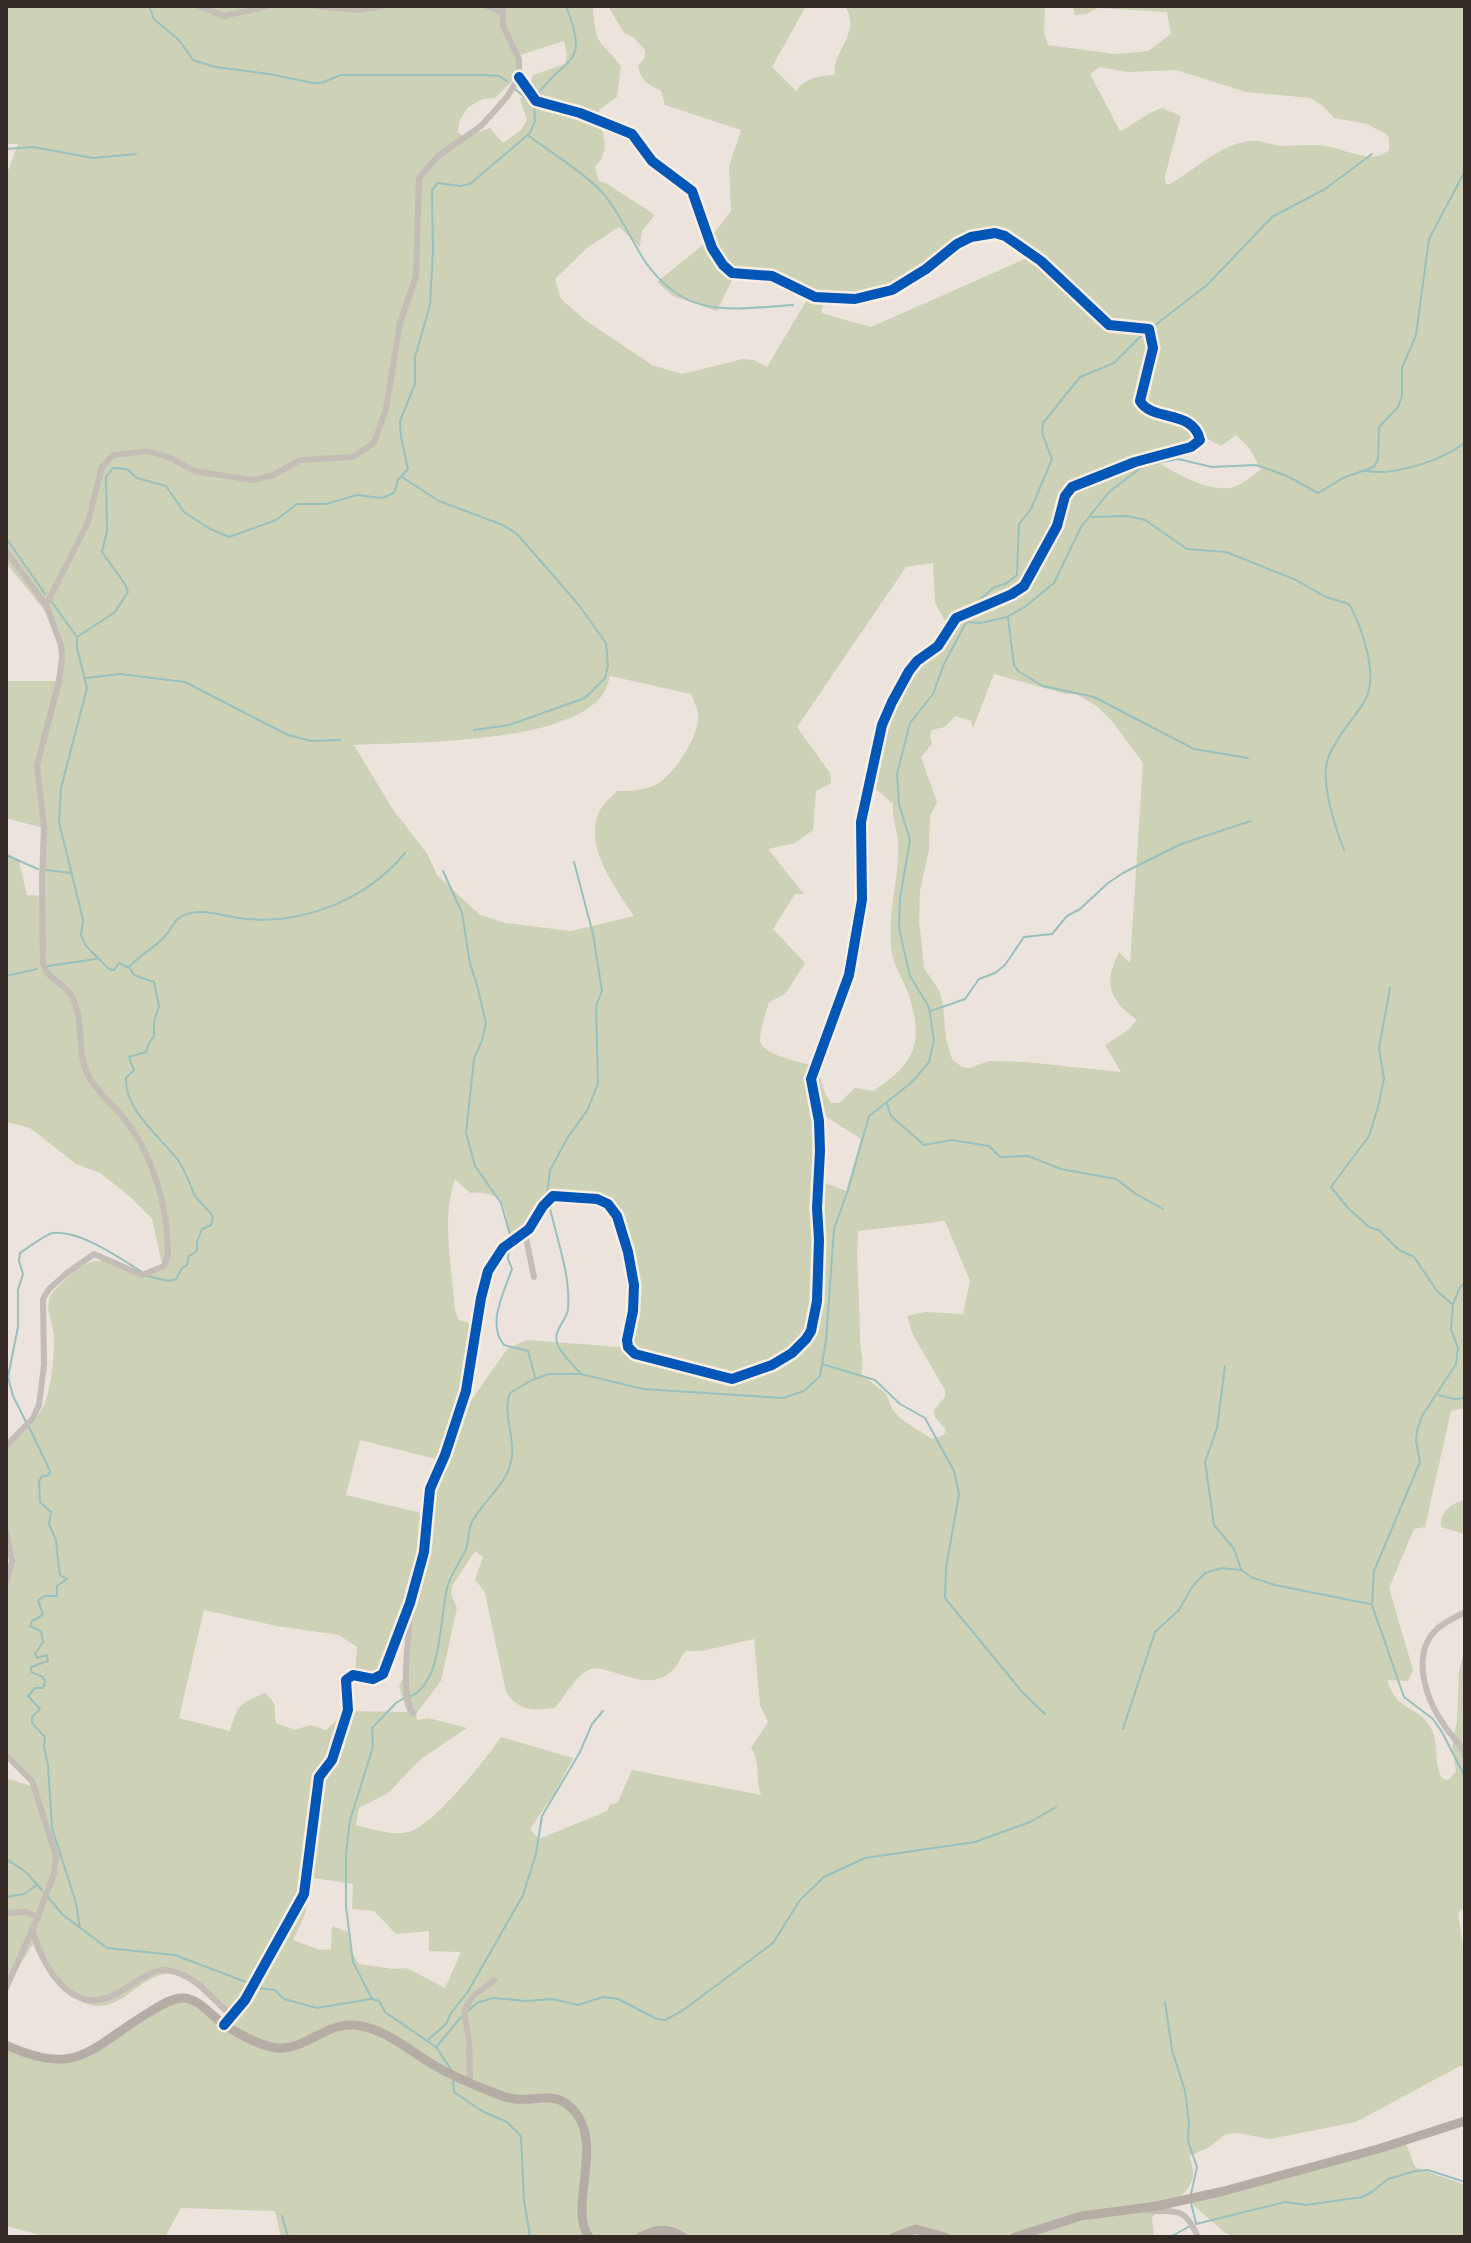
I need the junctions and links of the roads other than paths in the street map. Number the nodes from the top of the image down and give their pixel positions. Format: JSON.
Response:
{"nodes":[{"id":1,"x":199,"y":6,"type":"edge"},
{"id":2,"x":268,"y":6,"type":"edge"},
{"id":3,"x":315,"y":6,"type":"edge"},
{"id":4,"x":384,"y":6,"type":"edge"},
{"id":5,"x":487,"y":6,"type":"edge"},
{"id":6,"x":502,"y":9,"type":"edge"},
{"id":7,"x":519,"y":77,"type":"junction"},
{"id":8,"x":6,"y":551,"type":"edge"},
{"id":9,"x":46,"y":605,"type":"junction"},
{"id":10,"x":525,"y":1233,"type":"junction"},
{"id":11,"x":534,"y":1277,"type":"dead end"},
{"id":12,"x":6,"y":1446,"type":"edge"},
{"id":13,"x":6,"y":1531,"type":"edge"},
{"id":14,"x":6,"y":1584,"type":"edge"},
{"id":15,"x":410,"y":1603,"type":"junction"},
{"id":16,"x":1465,"y":1612,"type":"edge"},
{"id":17,"x":413,"y":1713,"type":"dead end"},
{"id":18,"x":6,"y":1755,"type":"edge"},
{"id":19,"x":1465,"y":1755,"type":"edge"},
{"id":20,"x":6,"y":1913,"type":"edge"},
{"id":21,"x":38,"y":1917,"type":"junction"},
{"id":22,"x":32,"y":1928,"type":"junction"},
{"id":23,"x":494,"y":1980,"type":"dead end"},
{"id":24,"x":6,"y":1988,"type":"edge"},
{"id":25,"x":232,"y":2017,"type":"junction"},
{"id":26,"x":224,"y":2025,"type":"junction"},
{"id":27,"x":6,"y":2045,"type":"edge"},
{"id":28,"x":470,"y":2082,"type":"junction"},
{"id":29,"x":1465,"y":2121,"type":"edge"},
{"id":30,"x":1137,"y":2209,"type":"junction"},
{"id":31,"x":589,"y":2237,"type":"edge"},
{"id":32,"x":640,"y":2237,"type":"edge"},
{"id":33,"x":683,"y":2237,"type":"edge"},
{"id":34,"x":894,"y":2237,"type":"edge"},
{"id":35,"x":945,"y":2237,"type":"edge"},
{"id":36,"x":1015,"y":2237,"type":"edge"},
{"id":37,"x":1198,"y":2237,"type":"edge"}],
"edges":[{"from":1,"to":2,"type":"street"},
{"from":3,"to":4,"type":"street"},
{"from":5,"to":6,"type":"street"},
{"from":6,"to":7,"type":"street"},
{"from":7,"to":9,"type":"street"},
{"from":7,"to":10,"type":"street"},
{"from":8,"to":9,"type":"street"},
{"from":9,"to":12,"type":"street"},
{"from":10,"to":11,"type":"street"},
{"from":10,"to":15,"type":"street"},
{"from":13,"to":14,"type":"street"},
{"from":15,"to":17,"type":"street"},
{"from":15,"to":25,"type":"street"},
{"from":16,"to":19,"type":"street"},
{"from":18,"to":21,"type":"street"},
{"from":20,"to":21,"type":"street"},
{"from":21,"to":22,"type":"street"},
{"from":22,"to":24,"type":"street"},
{"from":22,"to":25,"type":"street"},
{"from":23,"to":28,"type":"street"},
{"from":25,"to":26,"type":"street"},
{"from":26,"to":27,"type":"main road"},
{"from":26,"to":28,"type":"main road"},
{"from":28,"to":31,"type":"main road"},
{"from":29,"to":30,"type":"main road"},
{"from":30,"to":36,"type":"main road"},
{"from":30,"to":37,"type":"street"},
{"from":32,"to":33,"type":"main road"},
{"from":34,"to":35,"type":"main road"}]}
